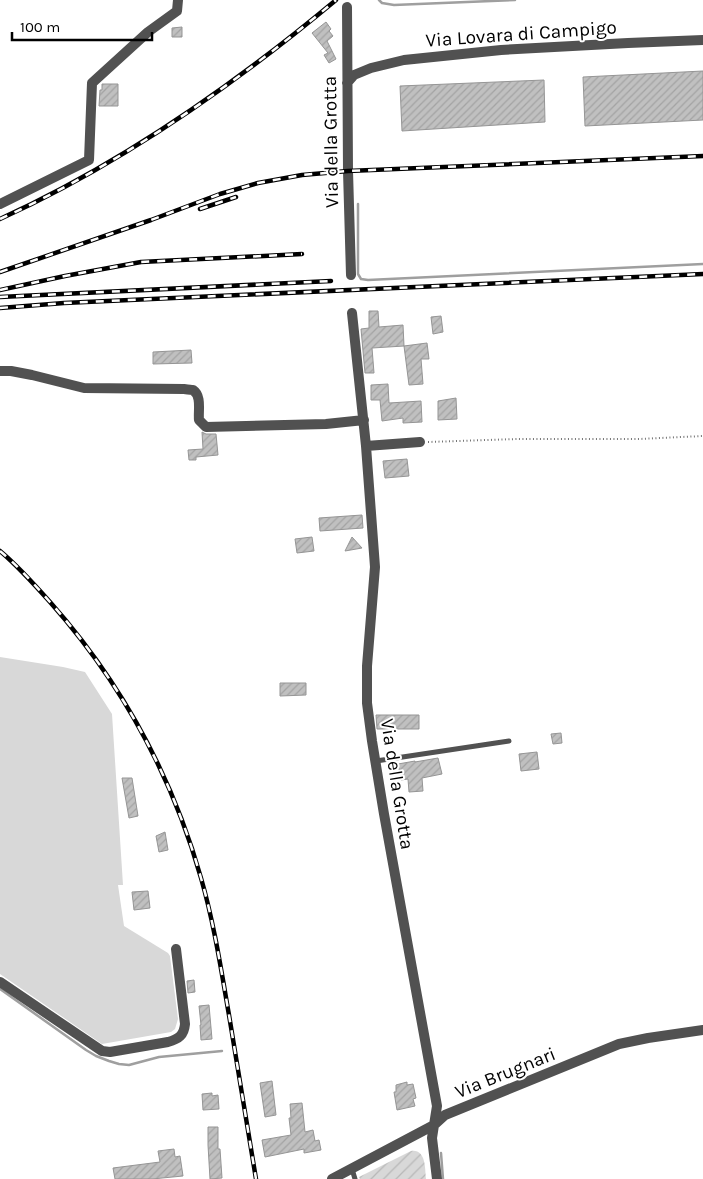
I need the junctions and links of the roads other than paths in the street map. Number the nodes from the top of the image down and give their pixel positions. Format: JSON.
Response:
{"nodes":[{"id":1,"x":178,"y":0,"type":"edge"},
{"id":2,"x":347,"y":7,"type":"dead end"},
{"id":3,"x":703,"y":40,"type":"edge"},
{"id":4,"x":347,"y":83,"type":"junction"},
{"id":5,"x":0,"y":204,"type":"edge"},
{"id":6,"x":350,"y":275,"type":"dead end"},
{"id":7,"x":352,"y":313,"type":"dead end"},
{"id":8,"x":0,"y":371,"type":"edge"},
{"id":9,"x":364,"y":420,"type":"junction"},
{"id":10,"x":420,"y":442,"type":"road end"},
{"id":11,"x":366,"y":446,"type":"junction"},
{"id":12,"x":509,"y":741,"type":"dead end"},
{"id":13,"x":375,"y":761,"type":"junction"},
{"id":14,"x":176,"y":949,"type":"dead end"},
{"id":15,"x":0,"y":982,"type":"edge"},
{"id":16,"x":703,"y":1030,"type":"edge"},
{"id":17,"x":434,"y":1125,"type":"junction"},
{"id":18,"x":353,"y":1174,"type":"edge"},
{"id":19,"x":332,"y":1179,"type":"edge"},
{"id":20,"x":437,"y":1179,"type":"edge"}],
"edges":[{"from":1,"to":5,"type":"street"},
{"from":2,"to":4,"type":"street","name":"Via della Grotta"},
{"from":3,"to":4,"type":"street","name":"Via Lovara di Campigo"},
{"from":4,"to":6,"type":"street","name":"Via della Grotta"},
{"from":7,"to":9,"type":"street","name":"Via della Grotta"},
{"from":8,"to":9,"type":"street"},
{"from":9,"to":11,"type":"street","name":"Via della Grotta"},
{"from":10,"to":11,"type":"street"},
{"from":11,"to":13,"type":"street","name":"Via della Grotta"},
{"from":12,"to":13,"type":"lane"},
{"from":13,"to":17,"type":"street","name":"Via della Grotta"},
{"from":14,"to":15,"type":"street"},
{"from":16,"to":17,"type":"street","name":"Via Brugnari"},
{"from":17,"to":18,"type":"street","name":"Via Brugnari"},
{"from":17,"to":20,"type":"street","name":"Via della Grotta"},
{"from":18,"to":19,"type":"street","name":"Via Brugnari"}]}
